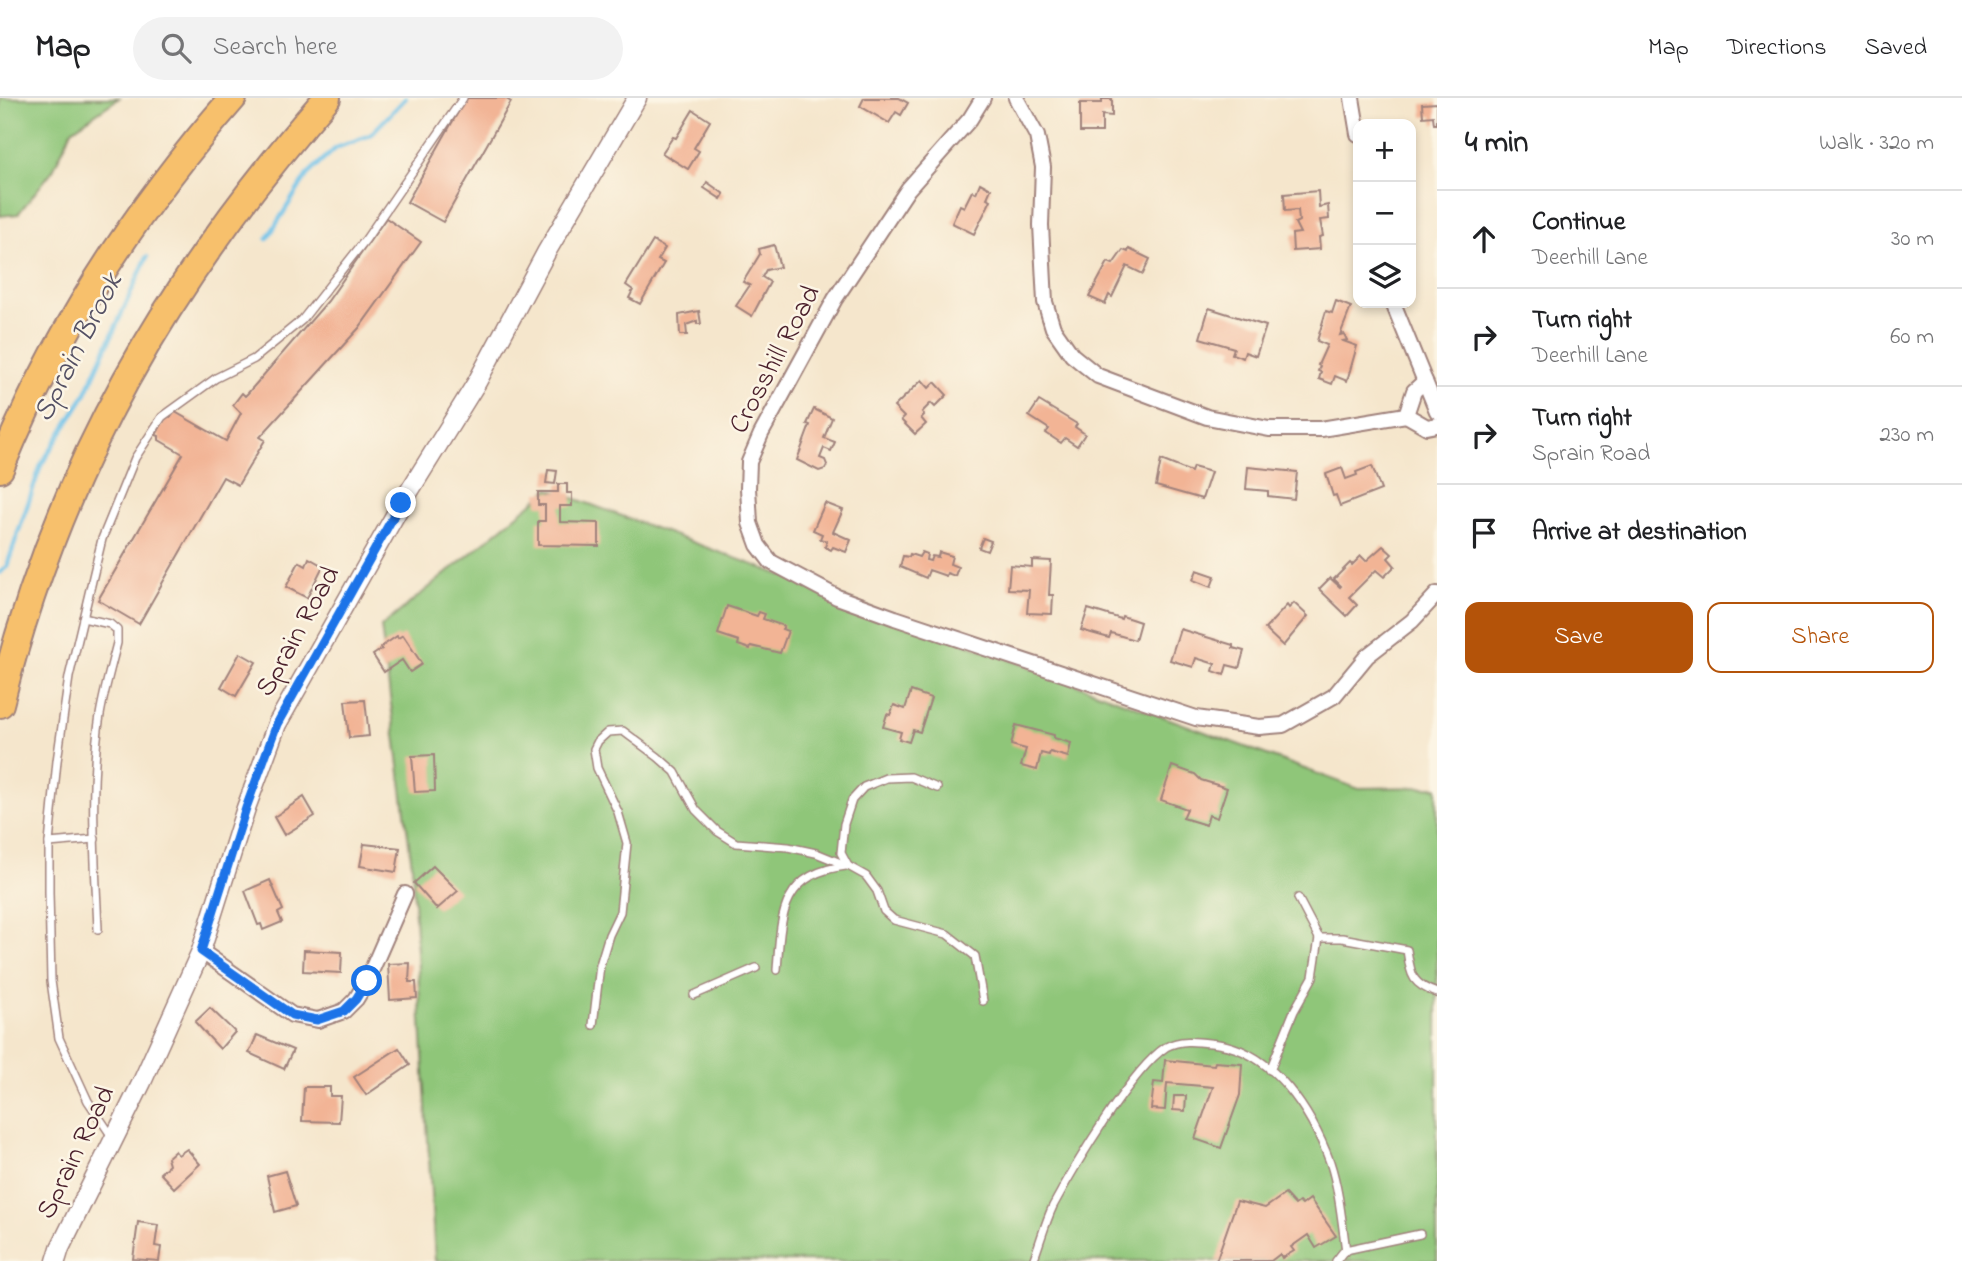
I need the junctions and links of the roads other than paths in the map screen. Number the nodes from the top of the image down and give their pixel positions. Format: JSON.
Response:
{"nodes":[{"id":1,"x":233,"y":98,"type":"edge"},
{"id":2,"x":327,"y":98,"type":"edge"},
{"id":3,"x":463,"y":98,"type":"edge"},
{"id":4,"x":637,"y":98,"type":"edge"},
{"id":5,"x":983,"y":98,"type":"edge"},
{"id":6,"x":1017,"y":98,"type":"edge"},
{"id":7,"x":1352,"y":98,"type":"edge"},
{"id":8,"x":1356,"y":119,"type":"edge"},
{"id":9,"x":1395,"y":308,"type":"edge"},
{"id":10,"x":1425,"y":380,"type":"junction"},
{"id":11,"x":1437,"y":411,"type":"edge"},
{"id":12,"x":1406,"y":415,"type":"junction"},
{"id":13,"x":1437,"y":425,"type":"edge"},
{"id":14,"x":0,"y":469,"type":"edge"},
{"id":15,"x":1437,"y":594,"type":"edge"},
{"id":16,"x":83,"y":618,"type":"junction"},
{"id":17,"x":0,"y":704,"type":"edge"},
{"id":18,"x":937,"y":788,"type":"dead end"},
{"id":19,"x":95,"y":839,"type":"junction"},
{"id":20,"x":49,"y":843,"type":"junction"},
{"id":21,"x":848,"y":866,"type":"junction"},
{"id":22,"x":405,"y":894,"type":"dead end"},
{"id":23,"x":1298,"y":898,"type":"dead end"},
{"id":24,"x":98,"y":929,"type":"dead end"},
{"id":25,"x":1320,"y":938,"type":"junction"},
{"id":26,"x":201,"y":951,"type":"junction"},
{"id":27,"x":755,"y":968,"type":"dead end"},
{"id":28,"x":777,"y":971,"type":"dead end"},
{"id":29,"x":1437,"y":993,"type":"edge"},
{"id":30,"x":695,"y":995,"type":"dead end"},
{"id":31,"x":983,"y":1001,"type":"dead end"},
{"id":32,"x":593,"y":1025,"type":"dead end"},
{"id":33,"x":1270,"y":1070,"type":"junction"},
{"id":34,"x":114,"y":1139,"type":"junction"},
{"id":35,"x":1420,"y":1234,"type":"dead end"},
{"id":36,"x":1346,"y":1251,"type":"junction"},
{"id":37,"x":57,"y":1261,"type":"edge"},
{"id":38,"x":1033,"y":1261,"type":"edge"},
{"id":39,"x":1336,"y":1261,"type":"edge"}],
"edges":[{"from":1,"to":14,"type":"highway"},
{"from":2,"to":17,"type":"highway"},
{"from":3,"to":16,"type":"lane"},
{"from":4,"to":26,"type":"street","name":"Sprain Road"},
{"from":5,"to":15,"type":"street","name":"Crosshill Road"},
{"from":6,"to":12,"type":"street"},
{"from":7,"to":8,"type":"street"},
{"from":9,"to":10,"type":"street"},
{"from":10,"to":11,"type":"street"},
{"from":10,"to":12,"type":"street"},
{"from":12,"to":13,"type":"street"},
{"from":16,"to":19,"type":"lane"},
{"from":16,"to":20,"type":"lane"},
{"from":18,"to":21,"type":"lane"},
{"from":19,"to":20,"type":"lane"},
{"from":19,"to":24,"type":"lane"},
{"from":20,"to":34,"type":"lane"},
{"from":21,"to":28,"type":"lane"},
{"from":21,"to":31,"type":"lane"},
{"from":21,"to":32,"type":"lane"},
{"from":22,"to":26,"type":"street"},
{"from":23,"to":25,"type":"lane"},
{"from":25,"to":29,"type":"lane"},
{"from":25,"to":33,"type":"lane"},
{"from":26,"to":34,"type":"street","name":"Sprain Road"},
{"from":27,"to":30,"type":"lane"},
{"from":33,"to":36,"type":"lane"},
{"from":33,"to":38,"type":"lane"},
{"from":34,"to":37,"type":"street","name":"Sprain Road"},
{"from":35,"to":36,"type":"lane"},
{"from":36,"to":39,"type":"lane"}]}
